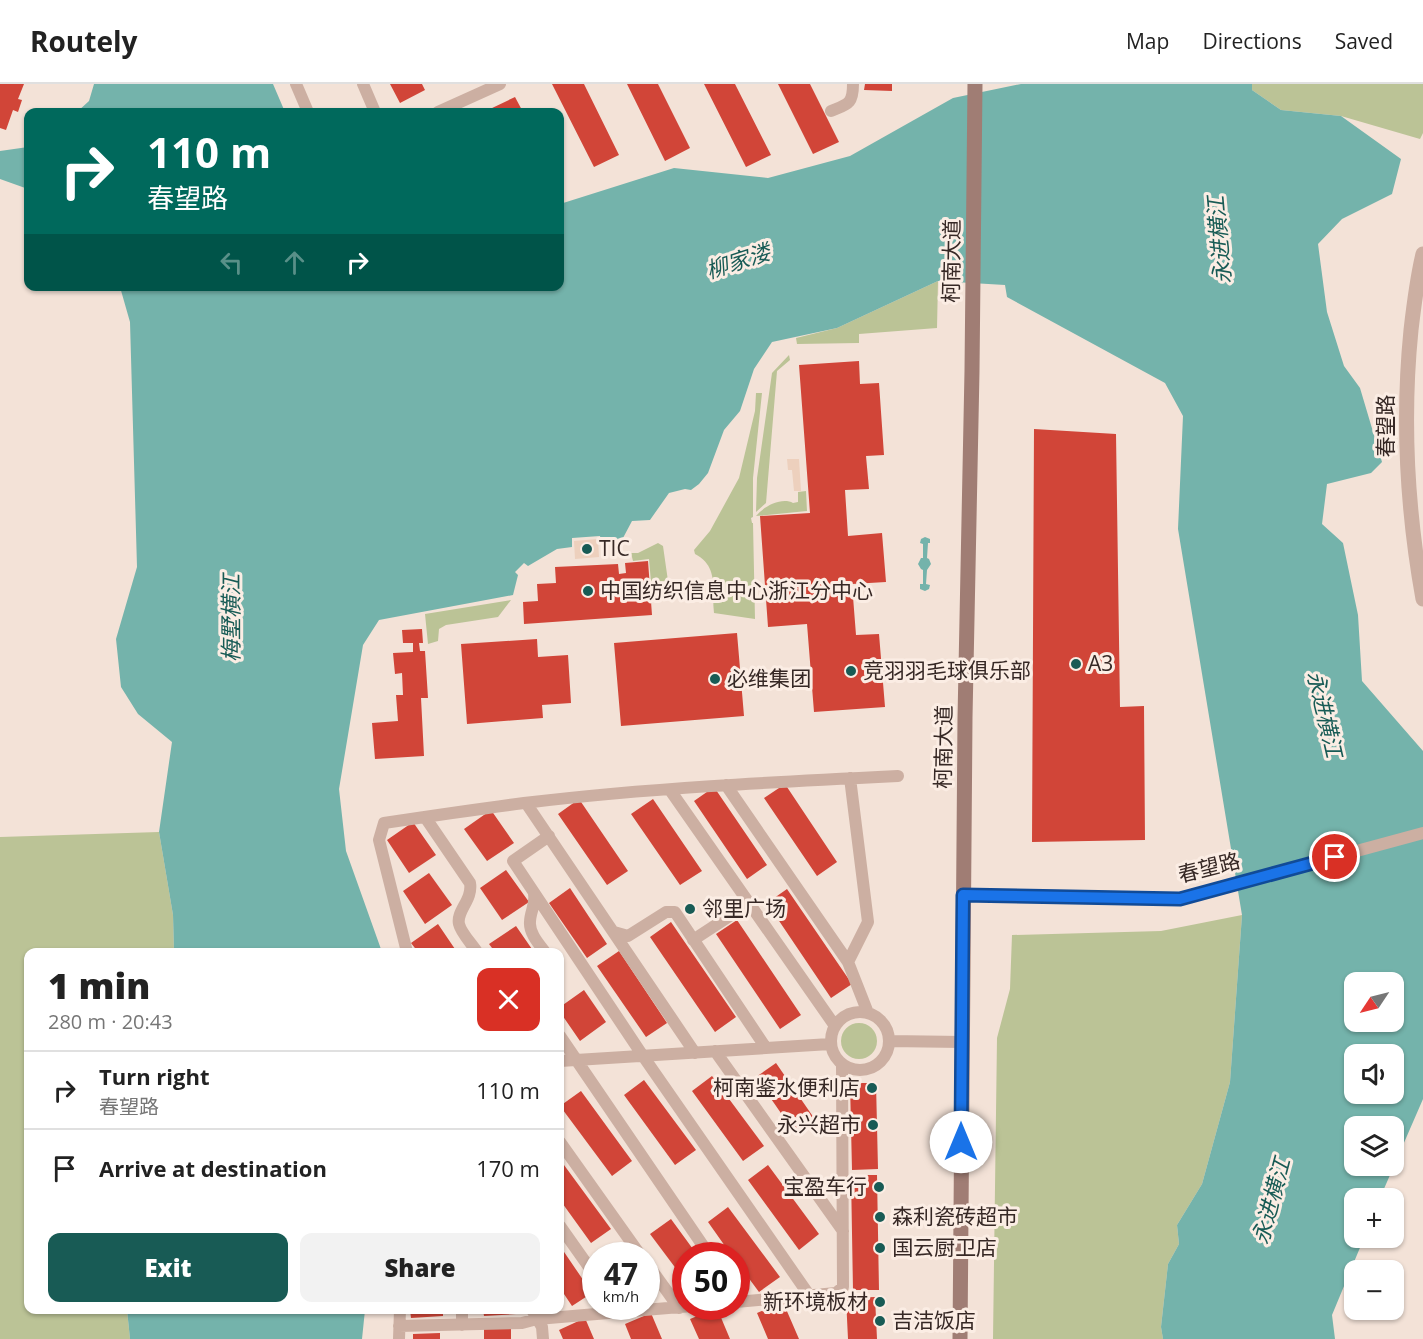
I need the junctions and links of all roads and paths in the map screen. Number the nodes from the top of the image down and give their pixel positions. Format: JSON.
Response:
{"nodes":[{"id":1,"x":296,"y":84,"type":"edge"},
{"id":2,"x":363,"y":84,"type":"edge"},
{"id":3,"x":500,"y":84,"type":"edge"},
{"id":4,"x":853,"y":84,"type":"edge"},
{"id":5,"x":975,"y":84,"type":"edge"},
{"id":6,"x":306,"y":108,"type":"edge"},
{"id":7,"x":373,"y":108,"type":"edge"},
{"id":8,"x":447,"y":108,"type":"edge"},
{"id":9,"x":831,"y":111,"type":"dead end"},
{"id":10,"x":1423,"y":254,"type":"edge"},
{"id":11,"x":1423,"y":599,"type":"edge"},
{"id":12,"x":898,"y":776,"type":"dead end"},
{"id":13,"x":850,"y":778,"type":"junction"},
{"id":14,"x":726,"y":785,"type":"junction"},
{"id":15,"x":670,"y":790,"type":"junction"},
{"id":16,"x":526,"y":803,"type":"junction"},
{"id":17,"x":425,"y":817,"type":"junction"},
{"id":18,"x":1423,"y":833,"type":"edge"},
{"id":19,"x":549,"y":836,"type":"junction"},
{"id":20,"x":534,"y":894,"type":"junction"},
{"id":21,"x":963,"y":895,"type":"junction"},
{"id":22,"x":748,"y":904,"type":"junction"},
{"id":23,"x":614,"y":932,"type":"junction"},
{"id":24,"x":693,"y":940,"type":"junction"},
{"id":25,"x":406,"y":948,"type":"edge"},
{"id":26,"x":474,"y":948,"type":"edge"},
{"id":27,"x":542,"y":948,"type":"edge"},
{"id":28,"x":848,"y":962,"type":"junction"},
{"id":29,"x":868,"y":1013,"type":"junction"},
{"id":30,"x":835,"y":1026,"type":"junction"},
{"id":31,"x":889,"y":1041,"type":"junction"},
{"id":32,"x":564,"y":1042,"type":"edge"},
{"id":33,"x":962,"y":1042,"type":"junction"},
{"id":34,"x":830,"y":1044,"type":"junction"},
{"id":35,"x":766,"y":1048,"type":"junction"},
{"id":36,"x":715,"y":1051,"type":"junction"},
{"id":37,"x":695,"y":1053,"type":"junction"},
{"id":38,"x":643,"y":1056,"type":"junction"},
{"id":39,"x":576,"y":1060,"type":"junction"},
{"id":40,"x":564,"y":1061,"type":"edge"},
{"id":41,"x":842,"y":1065,"type":"junction"},
{"id":42,"x":564,"y":1148,"type":"edge"},
{"id":43,"x":843,"y":1230,"type":"junction"},
{"id":44,"x":564,"y":1232,"type":"edge"},
{"id":45,"x":632,"y":1242,"type":"edge"},
{"id":46,"x":700,"y":1242,"type":"edge"},
{"id":47,"x":582,"y":1257,"type":"edge"},
{"id":48,"x":660,"y":1278,"type":"edge"},
{"id":49,"x":672,"y":1292,"type":"edge"},
{"id":50,"x":809,"y":1295,"type":"junction"},
{"id":51,"x":750,"y":1298,"type":"edge"},
{"id":52,"x":582,"y":1311,"type":"edge"},
{"id":53,"x":564,"y":1312,"type":"edge"},
{"id":54,"x":400,"y":1314,"type":"edge"},
{"id":55,"x":462,"y":1314,"type":"edge"},
{"id":56,"x":534,"y":1314,"type":"edge"},
{"id":57,"x":462,"y":1325,"type":"junction"},
{"id":58,"x":399,"y":1333,"type":"edge"},
{"id":59,"x":543,"y":1339,"type":"edge"},
{"id":60,"x":960,"y":1339,"type":"edge"}],
"edges":[{"from":1,"to":6,"type":"street"},
{"from":2,"to":7,"type":"street"},
{"from":3,"to":8,"type":"street"},
{"from":4,"to":9,"type":"street"},
{"from":5,"to":21,"type":"main road","name":"柯南大道"},
{"from":10,"to":11,"type":"street","name":"春望路"},
{"from":12,"to":13,"type":"street"},
{"from":13,"to":14,"type":"street"},
{"from":13,"to":28,"type":"street"},
{"from":14,"to":15,"type":"street"},
{"from":14,"to":28,"type":"street"},
{"from":15,"to":16,"type":"street"},
{"from":15,"to":22,"type":"street"},
{"from":16,"to":17,"type":"street"},
{"from":16,"to":19,"type":"street"},
{"from":17,"to":25,"type":"street"},
{"from":17,"to":26,"type":"street"},
{"from":18,"to":21,"type":"street","name":"春望路"},
{"from":19,"to":20,"type":"street"},
{"from":19,"to":23,"type":"street"},
{"from":20,"to":27,"type":"street"},
{"from":20,"to":38,"type":"street"},
{"from":21,"to":33,"type":"main road","name":"柯南大道"},
{"from":22,"to":24,"type":"street"},
{"from":22,"to":30,"type":"street"},
{"from":23,"to":24,"type":"street"},
{"from":23,"to":37,"type":"street"},
{"from":24,"to":35,"type":"street"},
{"from":28,"to":29,"type":"street"},
{"from":29,"to":30,"type":"street"},
{"from":29,"to":31,"type":"street"},
{"from":30,"to":34,"type":"street"},
{"from":31,"to":33,"type":"street"},
{"from":31,"to":41,"type":"street"},
{"from":32,"to":39,"type":"street"},
{"from":33,"to":60,"type":"main road","name":"柯南大道"},
{"from":34,"to":35,"type":"street"},
{"from":34,"to":41,"type":"street"},
{"from":35,"to":36,"type":"street"},
{"from":36,"to":37,"type":"street"},
{"from":36,"to":43,"type":"street"},
{"from":37,"to":38,"type":"street"},
{"from":38,"to":39,"type":"street"},
{"from":38,"to":50,"type":"street"},
{"from":39,"to":40,"type":"street"},
{"from":39,"to":46,"type":"street"},
{"from":41,"to":43,"type":"street"},
{"from":42,"to":45,"type":"street"},
{"from":43,"to":50,"type":"street"},
{"from":44,"to":47,"type":"street"},
{"from":48,"to":49,"type":"street"},
{"from":50,"to":51,"type":"street"},
{"from":52,"to":53,"type":"street"},
{"from":54,"to":58,"type":"street"},
{"from":55,"to":57,"type":"street"},
{"from":56,"to":57,"type":"street"},
{"from":56,"to":59,"type":"street"},
{"from":57,"to":58,"type":"street"}]}
